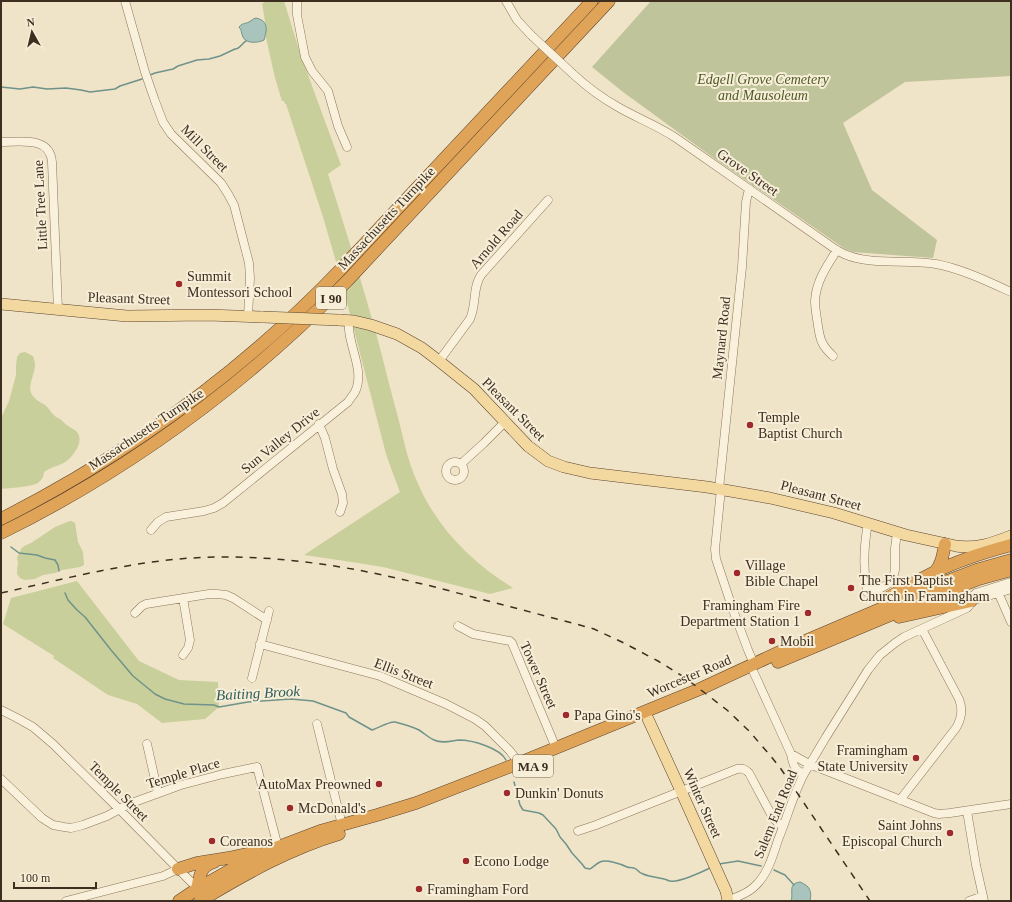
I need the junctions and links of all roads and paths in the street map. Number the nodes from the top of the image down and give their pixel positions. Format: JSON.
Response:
{"nodes":[{"id":1,"x":125,"y":1,"type":"edge"},
{"id":2,"x":298,"y":1,"type":"edge"},
{"id":3,"x":506,"y":1,"type":"edge"},
{"id":4,"x":592,"y":1,"type":"edge"},
{"id":5,"x":610,"y":1,"type":"edge"},
{"id":6,"x":1,"y":142,"type":"edge"},
{"id":7,"x":347,"y":147,"type":"dead end"},
{"id":8,"x":750,"y":189,"type":"junction"},
{"id":9,"x":548,"y":200,"type":"dead end"},
{"id":10,"x":837,"y":250,"type":"junction"},
{"id":11,"x":1011,"y":292,"type":"edge"},
{"id":12,"x":1,"y":304,"type":"edge"},
{"id":13,"x":58,"y":310,"type":"junction"},
{"id":14,"x":248,"y":316,"type":"junction"},
{"id":15,"x":344,"y":320,"type":"junction"},
{"id":16,"x":832,"y":356,"type":"dead end"},
{"id":17,"x":439,"y":361,"type":"junction"},
{"id":18,"x":505,"y":422,"type":"junction"},
{"id":19,"x":319,"y":424,"type":"junction"},
{"id":20,"x":461,"y":464,"type":"dead end"},
{"id":21,"x":720,"y":489,"type":"junction"},
{"id":22,"x":340,"y":512,"type":"dead end"},
{"id":23,"x":1,"y":519,"type":"edge"},
{"id":24,"x":868,"y":523,"type":"junction"},
{"id":25,"x":151,"y":530,"type":"dead end"},
{"id":26,"x":1,"y":533,"type":"edge"},
{"id":27,"x":897,"y":533,"type":"junction"},
{"id":28,"x":1011,"y":536,"type":"edge"},
{"id":29,"x":945,"y":544,"type":"junction"},
{"id":30,"x":1011,"y":545,"type":"edge"},
{"id":31,"x":1011,"y":560,"type":"edge"},
{"id":32,"x":1011,"y":570,"type":"edge"},
{"id":33,"x":935,"y":572,"type":"junction"},
{"id":34,"x":1011,"y":582,"type":"edge"},
{"id":35,"x":1011,"y":589,"type":"edge"},
{"id":36,"x":997,"y":590,"type":"junction"},
{"id":37,"x":183,"y":598,"type":"junction"},
{"id":38,"x":971,"y":601,"type":"junction"},
{"id":39,"x":269,"y":611,"type":"dead end"},
{"id":40,"x":135,"y":613,"type":"dead end"},
{"id":41,"x":267,"y":620,"type":"junction"},
{"id":42,"x":1011,"y":622,"type":"edge"},
{"id":43,"x":458,"y":626,"type":"dead end"},
{"id":44,"x":859,"y":627,"type":"junction"},
{"id":45,"x":834,"y":629,"type":"junction"},
{"id":46,"x":922,"y":629,"type":"junction"},
{"id":47,"x":260,"y":644,"type":"junction"},
{"id":48,"x":183,"y":655,"type":"dead end"},
{"id":49,"x":754,"y":669,"type":"junction"},
{"id":50,"x":252,"y":678,"type":"dead end"},
{"id":51,"x":1,"y":710,"type":"edge"},
{"id":52,"x":648,"y":719,"type":"junction"},
{"id":53,"x":317,"y":724,"type":"dead end"},
{"id":54,"x":147,"y":744,"type":"dead end"},
{"id":55,"x":556,"y":748,"type":"junction"},
{"id":56,"x":791,"y":754,"type":"junction"},
{"id":57,"x":518,"y":763,"type":"junction"},
{"id":58,"x":809,"y":764,"type":"junction"},
{"id":59,"x":804,"y":774,"type":"junction"},
{"id":60,"x":1,"y":779,"type":"edge"},
{"id":61,"x":681,"y":791,"type":"junction"},
{"id":62,"x":158,"y":793,"type":"junction"},
{"id":63,"x":900,"y":800,"type":"junction"},
{"id":64,"x":1011,"y":804,"type":"edge"},
{"id":65,"x":119,"y":809,"type":"junction"},
{"id":66,"x":968,"y":811,"type":"junction"},
{"id":67,"x":342,"y":825,"type":"junction"},
{"id":68,"x":783,"y":826,"type":"junction"},
{"id":69,"x":578,"y":831,"type":"dead end"},
{"id":70,"x":278,"y":847,"type":"junction"},
{"id":71,"x":228,"y":858,"type":"junction"},
{"id":72,"x":178,"y":869,"type":"junction"},
{"id":73,"x":754,"y":887,"type":"junction"},
{"id":74,"x":203,"y":897,"type":"edge"},
{"id":75,"x":984,"y":898,"type":"edge"},
{"id":76,"x":66,"y":901,"type":"edge"},
{"id":77,"x":179,"y":901,"type":"edge"},
{"id":78,"x":728,"y":901,"type":"edge"},
{"id":79,"x":744,"y":901,"type":"edge"},
{"id":80,"x":969,"y":901,"type":"edge"}],
"edges":[{"from":1,"to":14,"type":"street","name":"Mill Street"},
{"from":2,"to":7,"type":"street"},
{"from":3,"to":8,"type":"street","name":"Grove Street","bridge":true},
{"from":4,"to":23,"type":"highway","name":"Massachusetts Turnpike","number":"I 90"},
{"from":5,"to":26,"type":"highway","name":"Massachusetts Turnpike","number":"I 90"},
{"from":6,"to":13,"type":"street","name":"Little Tree Lane"},
{"from":8,"to":10,"type":"street","name":"Grove Street"},
{"from":8,"to":21,"type":"street","name":"Maynard Road"},
{"from":9,"to":17,"type":"street","name":"Arnold Road"},
{"from":10,"to":11,"type":"street","name":"Grove Street"},
{"from":10,"to":16,"type":"street"},
{"from":12,"to":13,"type":"main road","name":"Pleasant Street"},
{"from":13,"to":14,"type":"main road","name":"Pleasant Street"},
{"from":14,"to":15,"type":"main road","name":"Pleasant Street","bridge":true},
{"from":15,"to":17,"type":"main road","name":"Pleasant Street"},
{"from":15,"to":19,"type":"street","name":"Sun Valley Drive"},
{"from":17,"to":18,"type":"main road","name":"Pleasant Street"},
{"from":18,"to":20,"type":"street"},
{"from":18,"to":21,"type":"main road","name":"Pleasant Street"},
{"from":19,"to":22,"type":"street"},
{"from":19,"to":25,"type":"street","name":"Sun Valley Drive"},
{"from":21,"to":24,"type":"main road","name":"Pleasant Street"},
{"from":21,"to":49,"type":"street","name":"Maynard Road"},
{"from":24,"to":27,"type":"main road","name":"Pleasant Street"},
{"from":24,"to":27,"type":"street"},
{"from":27,"to":29,"type":"main road","name":"Pleasant Street"},
{"from":28,"to":29,"type":"main road","name":"Pleasant Street"},
{"from":29,"to":33,"type":"highway"},
{"from":30,"to":33,"type":"highway"},
{"from":31,"to":45,"type":"highway","name":"Worcester Road","number":"MA 9"},
{"from":32,"to":44,"type":"highway","name":"Worcester Road","number":"MA 9"},
{"from":33,"to":45,"type":"highway"},
{"from":34,"to":36,"type":"street"},
{"from":35,"to":36,"type":"street"},
{"from":36,"to":38,"type":"street"},
{"from":36,"to":42,"type":"street"},
{"from":37,"to":40,"type":"street"},
{"from":37,"to":41,"type":"street"},
{"from":37,"to":48,"type":"street"},
{"from":38,"to":44,"type":"highway"},
{"from":38,"to":46,"type":"street","name":"Salem End Road"},
{"from":39,"to":41,"type":"street"},
{"from":41,"to":47,"type":"street"},
{"from":43,"to":55,"type":"street","name":"Tower Street"},
{"from":44,"to":49,"type":"highway","name":"Worcester Road","number":"MA 9"},
{"from":45,"to":49,"type":"highway","name":"Worcester Road","number":"MA 9"},
{"from":46,"to":58,"type":"street","name":"Salem End Road"},
{"from":46,"to":63,"type":"street"},
{"from":47,"to":50,"type":"street"},
{"from":47,"to":57,"type":"street","name":"Ellis Street"},
{"from":49,"to":52,"type":"highway","name":"Worcester Road","number":"MA 9"},
{"from":49,"to":55,"type":"highway","name":"Worcester Road","number":"MA 9"},
{"from":49,"to":56,"type":"street","name":"Maynard Road"},
{"from":51,"to":65,"type":"street","name":"Temple Street"},
{"from":52,"to":61,"type":"main road","name":"Winter Street"},
{"from":52,"to":74,"type":"highway","name":"Worcester Road","number":"MA 9"},
{"from":53,"to":67,"type":"street"},
{"from":54,"to":62,"type":"street"},
{"from":55,"to":57,"type":"highway","name":"Worcester Road","number":"MA 9"},
{"from":56,"to":58,"type":"street"},
{"from":56,"to":59,"type":"street","name":"Maynard Road"},
{"from":57,"to":67,"type":"highway","name":"Worcester Road","number":"MA 9"},
{"from":58,"to":59,"type":"street","name":"Salem End Road"},
{"from":58,"to":63,"type":"street"},
{"from":59,"to":68,"type":"street","name":"Salem End Road"},
{"from":60,"to":65,"type":"street","name":"Temple Place"},
{"from":61,"to":68,"type":"street"},
{"from":61,"to":69,"type":"street"},
{"from":61,"to":78,"type":"main road","name":"Winter Street"},
{"from":62,"to":65,"type":"street","name":"Temple Place"},
{"from":62,"to":70,"type":"street","name":"Temple Place"},
{"from":63,"to":66,"type":"street"},
{"from":64,"to":66,"type":"street"},
{"from":65,"to":72,"type":"street","name":"Temple Street"},
{"from":66,"to":75,"type":"street"},
{"from":67,"to":70,"type":"highway","name":"Worcester Road","number":"MA 9"},
{"from":68,"to":73,"type":"street","name":"Salem End Road"},
{"from":70,"to":71,"type":"highway"},
{"from":70,"to":74,"type":"highway","name":"Worcester Road","number":"MA 9"},
{"from":71,"to":72,"type":"highway"},
{"from":71,"to":74,"type":"highway"},
{"from":72,"to":74,"type":"street","name":"Temple Street"},
{"from":72,"to":76,"type":"street"},
{"from":73,"to":78,"type":"street","name":"Salem End Road"},
{"from":73,"to":79,"type":"street"},
{"from":74,"to":77,"type":"highway","name":"Worcester Road","number":"MA 9"},
{"from":75,"to":80,"type":"street"}]}
